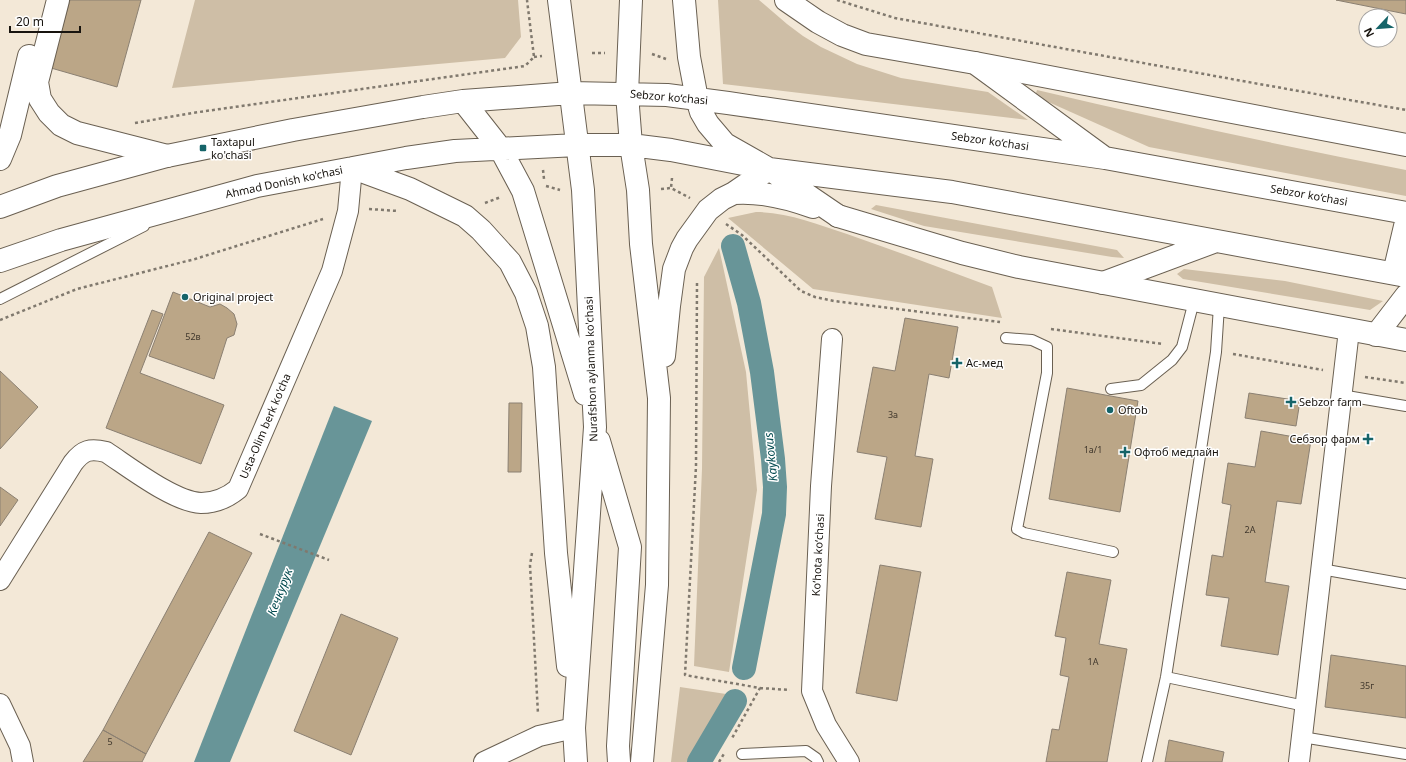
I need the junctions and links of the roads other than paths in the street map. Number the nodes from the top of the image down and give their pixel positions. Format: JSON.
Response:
{"nodes":[{"id":1,"x":42,"y":0,"type":"edge"},
{"id":2,"x":58,"y":0,"type":"edge"},
{"id":3,"x":559,"y":0,"type":"edge"},
{"id":4,"x":631,"y":0,"type":"edge"},
{"id":5,"x":684,"y":0,"type":"edge"},
{"id":6,"x":786,"y":0,"type":"edge"},
{"id":7,"x":975,"y":63,"type":"junction"},
{"id":8,"x":571,"y":93,"type":"junction"},
{"id":9,"x":627,"y":94,"type":"junction"},
{"id":10,"x":697,"y":99,"type":"junction"},
{"id":11,"x":463,"y":101,"type":"junction"},
{"id":12,"x":5,"y":134,"type":"edge"},
{"id":13,"x":577,"y":145,"type":"junction"},
{"id":14,"x":1406,"y":145,"type":"edge"},
{"id":15,"x":631,"y":146,"type":"junction"},
{"id":16,"x":500,"y":148,"type":"junction"},
{"id":17,"x":167,"y":156,"type":"junction"},
{"id":18,"x":1105,"y":158,"type":"junction"},
{"id":19,"x":0,"y":159,"type":"edge"},
{"id":20,"x":352,"y":168,"type":"junction"},
{"id":21,"x":769,"y":169,"type":"junction"},
{"id":22,"x":734,"y":193,"type":"junction"},
{"id":23,"x":0,"y":207,"type":"edge"},
{"id":24,"x":180,"y":208,"type":"junction"},
{"id":25,"x":1406,"y":213,"type":"edge"},
{"id":26,"x":838,"y":216,"type":"junction"},
{"id":27,"x":1406,"y":222,"type":"edge"},
{"id":28,"x":1217,"y":241,"type":"junction"},
{"id":29,"x":0,"y":261,"type":"edge"},
{"id":30,"x":1400,"y":275,"type":"edge"},
{"id":31,"x":1103,"y":283,"type":"junction"},
{"id":32,"x":1406,"y":296,"type":"edge"},
{"id":33,"x":0,"y":299,"type":"edge"},
{"id":34,"x":1194,"y":300,"type":"junction"},
{"id":35,"x":1219,"y":306,"type":"junction"},
{"id":36,"x":1349,"y":330,"type":"junction"},
{"id":37,"x":1376,"y":334,"type":"junction"},
{"id":38,"x":1006,"y":338,"type":"dead end"},
{"id":39,"x":832,"y":339,"type":"dead end"},
{"id":40,"x":1406,"y":340,"type":"edge"},
{"id":41,"x":1111,"y":389,"type":"dead end"},
{"id":42,"x":1341,"y":395,"type":"junction"},
{"id":43,"x":659,"y":398,"type":"junction"},
{"id":44,"x":1406,"y":406,"type":"edge"},
{"id":45,"x":595,"y":427,"type":"junction"},
{"id":46,"x":1113,"y":552,"type":"dead end"},
{"id":47,"x":1321,"y":569,"type":"junction"},
{"id":48,"x":0,"y":580,"type":"edge"},
{"id":49,"x":1406,"y":584,"type":"edge"},
{"id":50,"x":1166,"y":677,"type":"junction"},
{"id":51,"x":0,"y":704,"type":"edge"},
{"id":52,"x":1305,"y":706,"type":"junction"},
{"id":53,"x":574,"y":728,"type":"junction"},
{"id":54,"x":1302,"y":736,"type":"junction"},
{"id":55,"x":742,"y":754,"type":"dead end"},
{"id":56,"x":1406,"y":754,"type":"edge"},
{"id":57,"x":845,"y":761,"type":"edge"},
{"id":58,"x":23,"y":762,"type":"edge"},
{"id":59,"x":484,"y":762,"type":"edge"},
{"id":60,"x":576,"y":762,"type":"edge"},
{"id":61,"x":619,"y":762,"type":"edge"},
{"id":62,"x":642,"y":762,"type":"edge"},
{"id":63,"x":818,"y":762,"type":"edge"},
{"id":64,"x":1147,"y":762,"type":"edge"},
{"id":65,"x":1299,"y":762,"type":"edge"}],
"edges":[{"from":1,"to":12,"type":"main road"},
{"from":2,"to":17,"type":"main road"},
{"from":3,"to":8,"type":"main road","name":"Nurafshon aylanma ko'chasi"},
{"from":4,"to":9,"type":"main road"},
{"from":5,"to":10,"type":"main road"},
{"from":6,"to":7,"type":"main road"},
{"from":7,"to":14,"type":"main road"},
{"from":7,"to":18,"type":"main road"},
{"from":8,"to":9,"type":"main road","name":"Sebzor ko‘chasi"},
{"from":8,"to":11,"type":"main road"},
{"from":8,"to":13,"type":"main road","name":"Nurafshon aylanma ko'chasi"},
{"from":9,"to":10,"type":"main road","name":"Sebzor ko‘chasi"},
{"from":9,"to":15,"type":"main road"},
{"from":10,"to":18,"type":"main road","name":"Sebzor ko‘chasi"},
{"from":10,"to":21,"type":"main road"},
{"from":11,"to":16,"type":"main road"},
{"from":11,"to":17,"type":"main road"},
{"from":12,"to":19,"type":"main road"},
{"from":13,"to":15,"type":"main road"},
{"from":13,"to":16,"type":"main road","name":"Ahmad Donish ko'chasi"},
{"from":13,"to":45,"type":"main road","name":"Nurafshon aylanma ko'chasi"},
{"from":15,"to":21,"type":"main road"},
{"from":15,"to":43,"type":"main road"},
{"from":16,"to":20,"type":"main road","name":"Ahmad Donish ko'chasi"},
{"from":16,"to":45,"type":"main road"},
{"from":17,"to":23,"type":"main road"},
{"from":18,"to":25,"type":"main road","name":"Sebzor ko‘chasi"},
{"from":20,"to":24,"type":"main road","name":"Ahmad Donish ko'chasi"},
{"from":20,"to":48,"type":"street","name":"Usta-Olim berk ko'cha"},
{"from":20,"to":53,"type":"main road"},
{"from":21,"to":22,"type":"main road"},
{"from":21,"to":26,"type":"main road"},
{"from":21,"to":28,"type":"main road"},
{"from":22,"to":26,"type":"main road"},
{"from":22,"to":43,"type":"main road"},
{"from":24,"to":29,"type":"main road","name":"Ahmad Donish ko'chasi"},
{"from":24,"to":33,"type":"lane"},
{"from":26,"to":31,"type":"main road"},
{"from":27,"to":30,"type":"main road"},
{"from":28,"to":30,"type":"main road"},
{"from":28,"to":31,"type":"main road"},
{"from":31,"to":34,"type":"main road"},
{"from":32,"to":37,"type":"main road"},
{"from":34,"to":35,"type":"main road"},
{"from":34,"to":41,"type":"lane"},
{"from":35,"to":36,"type":"main road"},
{"from":35,"to":50,"type":"lane"},
{"from":36,"to":37,"type":"main road"},
{"from":36,"to":42,"type":"street"},
{"from":37,"to":40,"type":"main road"},
{"from":38,"to":46,"type":"lane"},
{"from":39,"to":57,"type":"street","name":"Koʻhota koʻchasi"},
{"from":42,"to":44,"type":"lane"},
{"from":42,"to":47,"type":"street"},
{"from":43,"to":62,"type":"main road"},
{"from":45,"to":53,"type":"main road","name":"Nurafshon aylanma ko'chasi"},
{"from":45,"to":61,"type":"main road"},
{"from":47,"to":49,"type":"lane"},
{"from":47,"to":52,"type":"street"},
{"from":50,"to":52,"type":"lane"},
{"from":50,"to":64,"type":"lane"},
{"from":51,"to":58,"type":"street"},
{"from":52,"to":54,"type":"street"},
{"from":53,"to":59,"type":"street"},
{"from":53,"to":60,"type":"main road","name":"Nurafshon aylanma ko'chasi"},
{"from":54,"to":56,"type":"lane"},
{"from":54,"to":65,"type":"street"},
{"from":55,"to":63,"type":"lane"}]}
